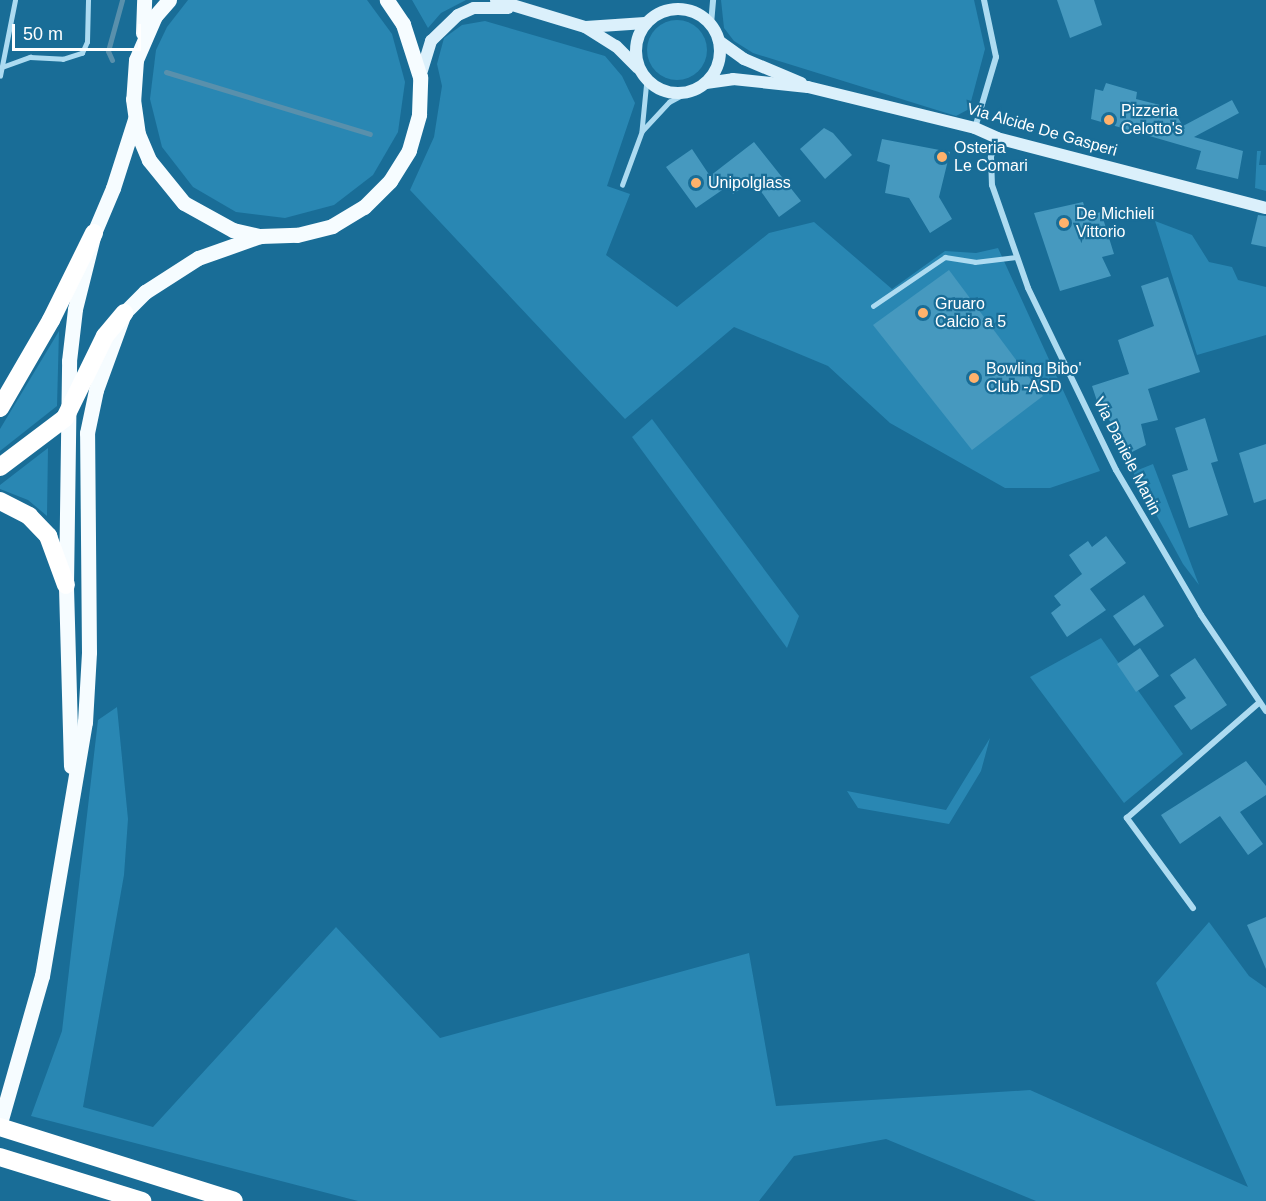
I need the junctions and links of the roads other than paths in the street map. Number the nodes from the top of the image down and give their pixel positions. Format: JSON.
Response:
{"nodes":[{"id":1,"x":15,"y":0,"type":"edge"},
{"id":2,"x":88,"y":0,"type":"edge"},
{"id":3,"x":144,"y":0,"type":"edge"},
{"id":4,"x":155,"y":0,"type":"edge"},
{"id":5,"x":168,"y":0,"type":"edge"},
{"id":6,"x":387,"y":0,"type":"edge"},
{"id":7,"x":496,"y":0,"type":"edge"},
{"id":8,"x":712,"y":0,"type":"edge"},
{"id":9,"x":984,"y":0,"type":"edge"},
{"id":10,"x":516,"y":8,"type":"junction"},
{"id":11,"x":155,"y":16,"type":"junction"},
{"id":12,"x":645,"y":23,"type":"junction"},
{"id":13,"x":711,"y":24,"type":"junction"},
{"id":14,"x":585,"y":27,"type":"junction"},
{"id":15,"x":142,"y":41,"type":"junction"},
{"id":16,"x":719,"y":41,"type":"junction"},
{"id":17,"x":2,"y":67,"type":"junction"},
{"id":18,"x":0,"y":76,"type":"edge"},
{"id":19,"x":643,"y":76,"type":"junction"},
{"id":20,"x":420,"y":78,"type":"junction"},
{"id":21,"x":706,"y":83,"type":"junction"},
{"id":22,"x":808,"y":87,"type":"junction"},
{"id":23,"x":686,"y":93,"type":"junction"},
{"id":24,"x":135,"y":119,"type":"junction"},
{"id":25,"x":975,"y":128,"type":"junction"},
{"id":26,"x":642,"y":131,"type":"junction"},
{"id":27,"x":997,"y":138,"type":"junction"},
{"id":28,"x":622,"y":185,"type":"dead end"},
{"id":29,"x":1266,"y":208,"type":"edge"},
{"id":30,"x":94,"y":233,"type":"junction"},
{"id":31,"x":260,"y":236,"type":"junction"},
{"id":32,"x":1016,"y":257,"type":"junction"},
{"id":33,"x":873,"y":306,"type":"dead end"},
{"id":34,"x":124,"y":313,"type":"junction"},
{"id":35,"x":0,"y":408,"type":"edge"},
{"id":36,"x":65,"y":418,"type":"junction"},
{"id":37,"x":0,"y":466,"type":"edge"},
{"id":38,"x":0,"y":501,"type":"edge"},
{"id":39,"x":66,"y":585,"type":"junction"},
{"id":40,"x":1260,"y":702,"type":"junction"},
{"id":41,"x":1266,"y":711,"type":"edge"},
{"id":42,"x":72,"y":786,"type":"junction"},
{"id":43,"x":1193,"y":908,"type":"dead end"},
{"id":44,"x":0,"y":1125,"type":"edge"},
{"id":45,"x":0,"y":1158,"type":"edge"},
{"id":46,"x":142,"y":1201,"type":"edge"},
{"id":47,"x":234,"y":1201,"type":"edge"}],
"edges":[{"from":1,"to":17,"type":"lane"},
{"from":2,"to":17,"type":"lane"},
{"from":3,"to":15,"type":"main road"},
{"from":4,"to":11,"type":"street"},
{"from":5,"to":11,"type":"main road"},
{"from":6,"to":20,"type":"main road"},
{"from":7,"to":10,"type":"main road"},
{"from":8,"to":13,"type":"street"},
{"from":9,"to":25,"type":"street"},
{"from":10,"to":14,"type":"main road"},
{"from":10,"to":20,"type":"main road"},
{"from":11,"to":15,"type":"main road"},
{"from":12,"to":13,"type":"main road"},
{"from":12,"to":14,"type":"main road"},
{"from":12,"to":19,"type":"main road"},
{"from":13,"to":16,"type":"main road"},
{"from":14,"to":19,"type":"main road"},
{"from":15,"to":24,"type":"main road"},
{"from":16,"to":21,"type":"main road"},
{"from":16,"to":22,"type":"main road","name":"Via Alcide De Gasperi"},
{"from":17,"to":18,"type":"lane"},
{"from":19,"to":23,"type":"main road"},
{"from":19,"to":26,"type":"lane"},
{"from":20,"to":31,"type":"main road"},
{"from":21,"to":22,"type":"main road","name":"Via Alcide De Gasperi"},
{"from":21,"to":23,"type":"main road"},
{"from":22,"to":25,"type":"main road","name":"Via Alcide De Gasperi"},
{"from":23,"to":26,"type":"lane"},
{"from":24,"to":30,"type":"main road"},
{"from":24,"to":31,"type":"main road"},
{"from":25,"to":27,"type":"main road","name":"Via Alcide De Gasperi"},
{"from":26,"to":28,"type":"lane"},
{"from":27,"to":29,"type":"main road","name":"Via Alcide De Gasperi"},
{"from":27,"to":32,"type":"street","name":"Via Daniele Manin"},
{"from":30,"to":35,"type":"highway"},
{"from":30,"to":36,"type":"main road"},
{"from":31,"to":34,"type":"main road"},
{"from":32,"to":33,"type":"lane"},
{"from":32,"to":40,"type":"street","name":"Via Daniele Manin"},
{"from":34,"to":36,"type":"highway"},
{"from":34,"to":42,"type":"main road"},
{"from":36,"to":37,"type":"highway"},
{"from":36,"to":39,"type":"main road"},
{"from":38,"to":39,"type":"highway"},
{"from":39,"to":42,"type":"main road"},
{"from":40,"to":41,"type":"street","name":"Via Daniele Manin"},
{"from":40,"to":43,"type":"street"},
{"from":42,"to":44,"type":"main road"},
{"from":44,"to":47,"type":"highway"},
{"from":45,"to":46,"type":"highway"}]}
